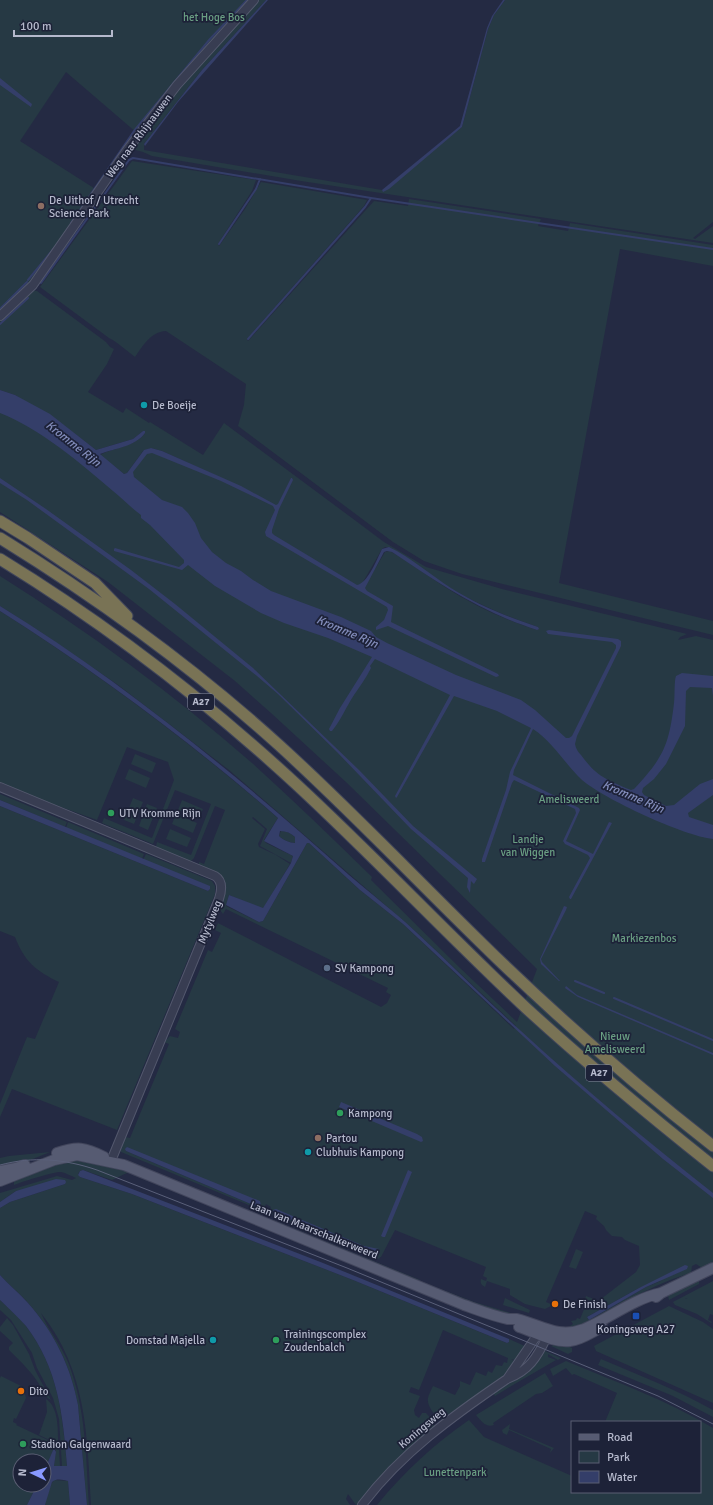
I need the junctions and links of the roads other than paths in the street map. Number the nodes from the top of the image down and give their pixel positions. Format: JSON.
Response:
{"nodes":[{"id":1,"x":254,"y":0,"type":"edge"},
{"id":2,"x":0,"y":316,"type":"edge"},
{"id":3,"x":0,"y":521,"type":"edge"},
{"id":4,"x":0,"y":538,"type":"edge"},
{"id":5,"x":0,"y":559,"type":"edge"},
{"id":6,"x":146,"y":636,"type":"junction"},
{"id":7,"x":0,"y":788,"type":"edge"},
{"id":8,"x":713,"y":1146,"type":"edge"},
{"id":9,"x":111,"y":1161,"type":"junction"},
{"id":10,"x":713,"y":1166,"type":"edge"},
{"id":11,"x":0,"y":1171,"type":"edge"},
{"id":12,"x":0,"y":1181,"type":"edge"},
{"id":13,"x":713,"y":1268,"type":"edge"},
{"id":14,"x":543,"y":1333,"type":"junction"},
{"id":15,"x":362,"y":1505,"type":"edge"}],
"edges":[{"from":1,"to":2,"type":"street","name":"Weg naar Rhijnauwen"},
{"from":3,"to":6,"type":"highway","number":"A27"},
{"from":4,"to":6,"type":"highway","number":"A27"},
{"from":5,"to":10,"type":"highway","number":"A27"},
{"from":6,"to":8,"type":"highway","number":"A27"},
{"from":7,"to":9,"type":"street","name":"Mytylweg"},
{"from":9,"to":11,"type":"main road","name":"Laan van Maarschalkerweerd"},
{"from":9,"to":12,"type":"main road","name":"Laan van Maarschalkerweerd"},
{"from":9,"to":14,"type":"main road","name":"Laan van Maarschalkerweerd"},
{"from":13,"to":14,"type":"main road"},
{"from":14,"to":15,"type":"street","name":"Koningsweg"}]}
